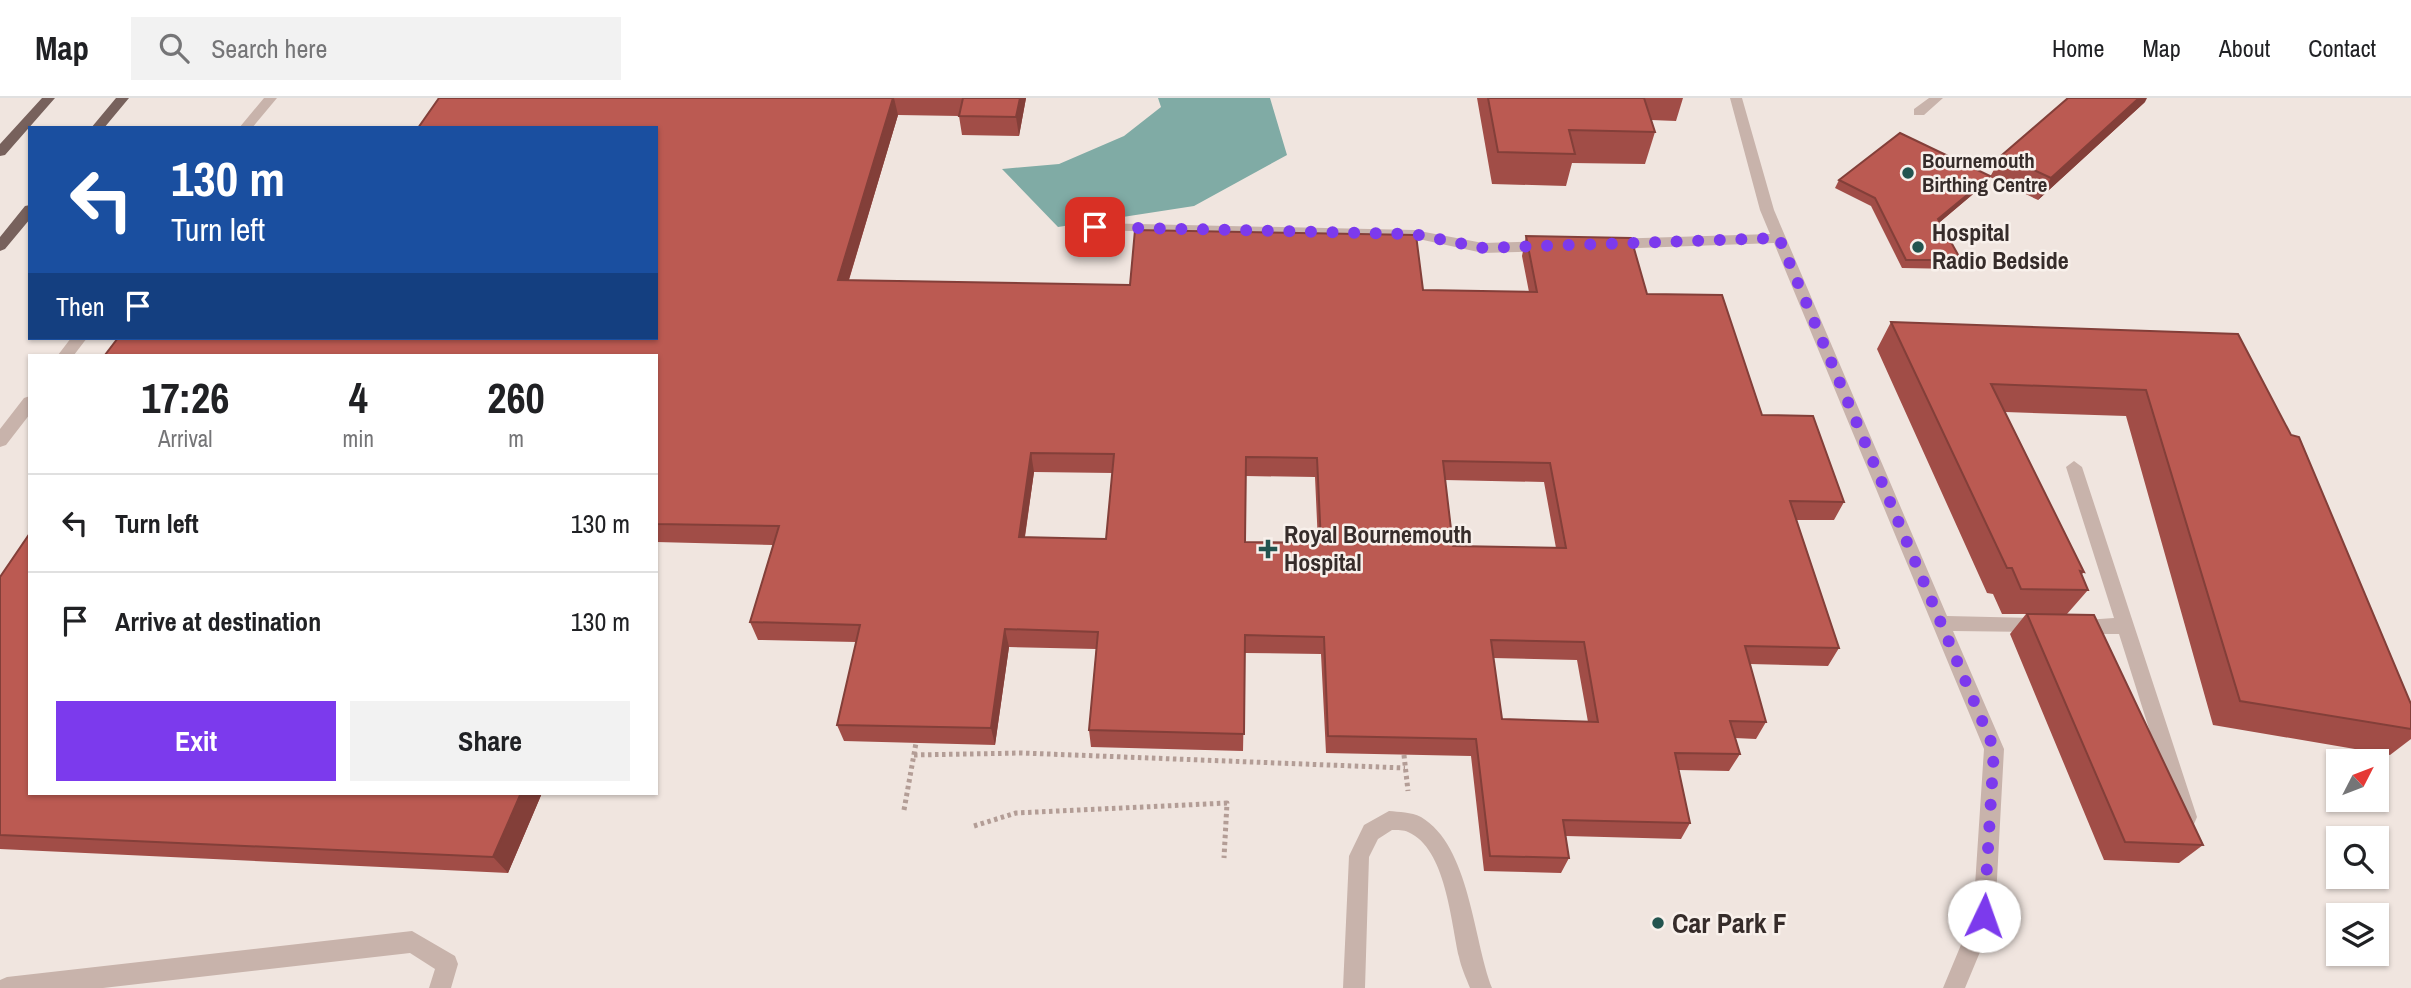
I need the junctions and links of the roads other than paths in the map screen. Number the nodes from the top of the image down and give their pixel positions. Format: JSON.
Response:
{"nodes":[{"id":1,"x":49,"y":98,"type":"edge"},
{"id":2,"x":123,"y":98,"type":"edge"},
{"id":3,"x":271,"y":98,"type":"edge"},
{"id":4,"x":1736,"y":98,"type":"edge"},
{"id":5,"x":1937,"y":98,"type":"edge"},
{"id":6,"x":1919,"y":112,"type":"dead end"},
{"id":7,"x":99,"y":126,"type":"edge"},
{"id":8,"x":247,"y":126,"type":"edge"},
{"id":9,"x":0,"y":152,"type":"edge"},
{"id":10,"x":28,"y":211,"type":"edge"},
{"id":11,"x":1095,"y":227,"type":"dead end"},
{"id":12,"x":1779,"y":238,"type":"junction"},
{"id":13,"x":1591,"y":244,"type":"edge"},
{"id":14,"x":1564,"y":245,"type":"edge"},
{"id":15,"x":0,"y":246,"type":"edge"},
{"id":16,"x":77,"y":340,"type":"edge"},
{"id":17,"x":67,"y":354,"type":"edge"},
{"id":18,"x":28,"y":405,"type":"edge"},
{"id":19,"x":0,"y":442,"type":"edge"},
{"id":20,"x":2074,"y":467,"type":"dead end"},
{"id":21,"x":1941,"y":624,"type":"junction"},
{"id":22,"x":2126,"y":626,"type":"junction"},
{"id":23,"x":2187,"y":817,"type":"edge"},
{"id":24,"x":7,"y":988,"type":"edge"},
{"id":25,"x":440,"y":988,"type":"edge"},
{"id":26,"x":1354,"y":988,"type":"edge"},
{"id":27,"x":1481,"y":988,"type":"edge"},
{"id":28,"x":1954,"y":988,"type":"edge"}],
"edges":[{"from":1,"to":9,"type":"main road"},
{"from":2,"to":7,"type":"main road"},
{"from":3,"to":8,"type":"lane"},
{"from":4,"to":12,"type":"lane"},
{"from":5,"to":6,"type":"lane"},
{"from":10,"to":15,"type":"main road"},
{"from":11,"to":14,"type":"lane"},
{"from":12,"to":13,"type":"lane"},
{"from":12,"to":21,"type":"lane"},
{"from":16,"to":17,"type":"lane"},
{"from":18,"to":19,"type":"lane"},
{"from":20,"to":22,"type":"lane"},
{"from":21,"to":22,"type":"lane"},
{"from":21,"to":28,"type":"lane"},
{"from":22,"to":23,"type":"lane"},
{"from":24,"to":25,"type":"lane"},
{"from":26,"to":27,"type":"lane"}]}
